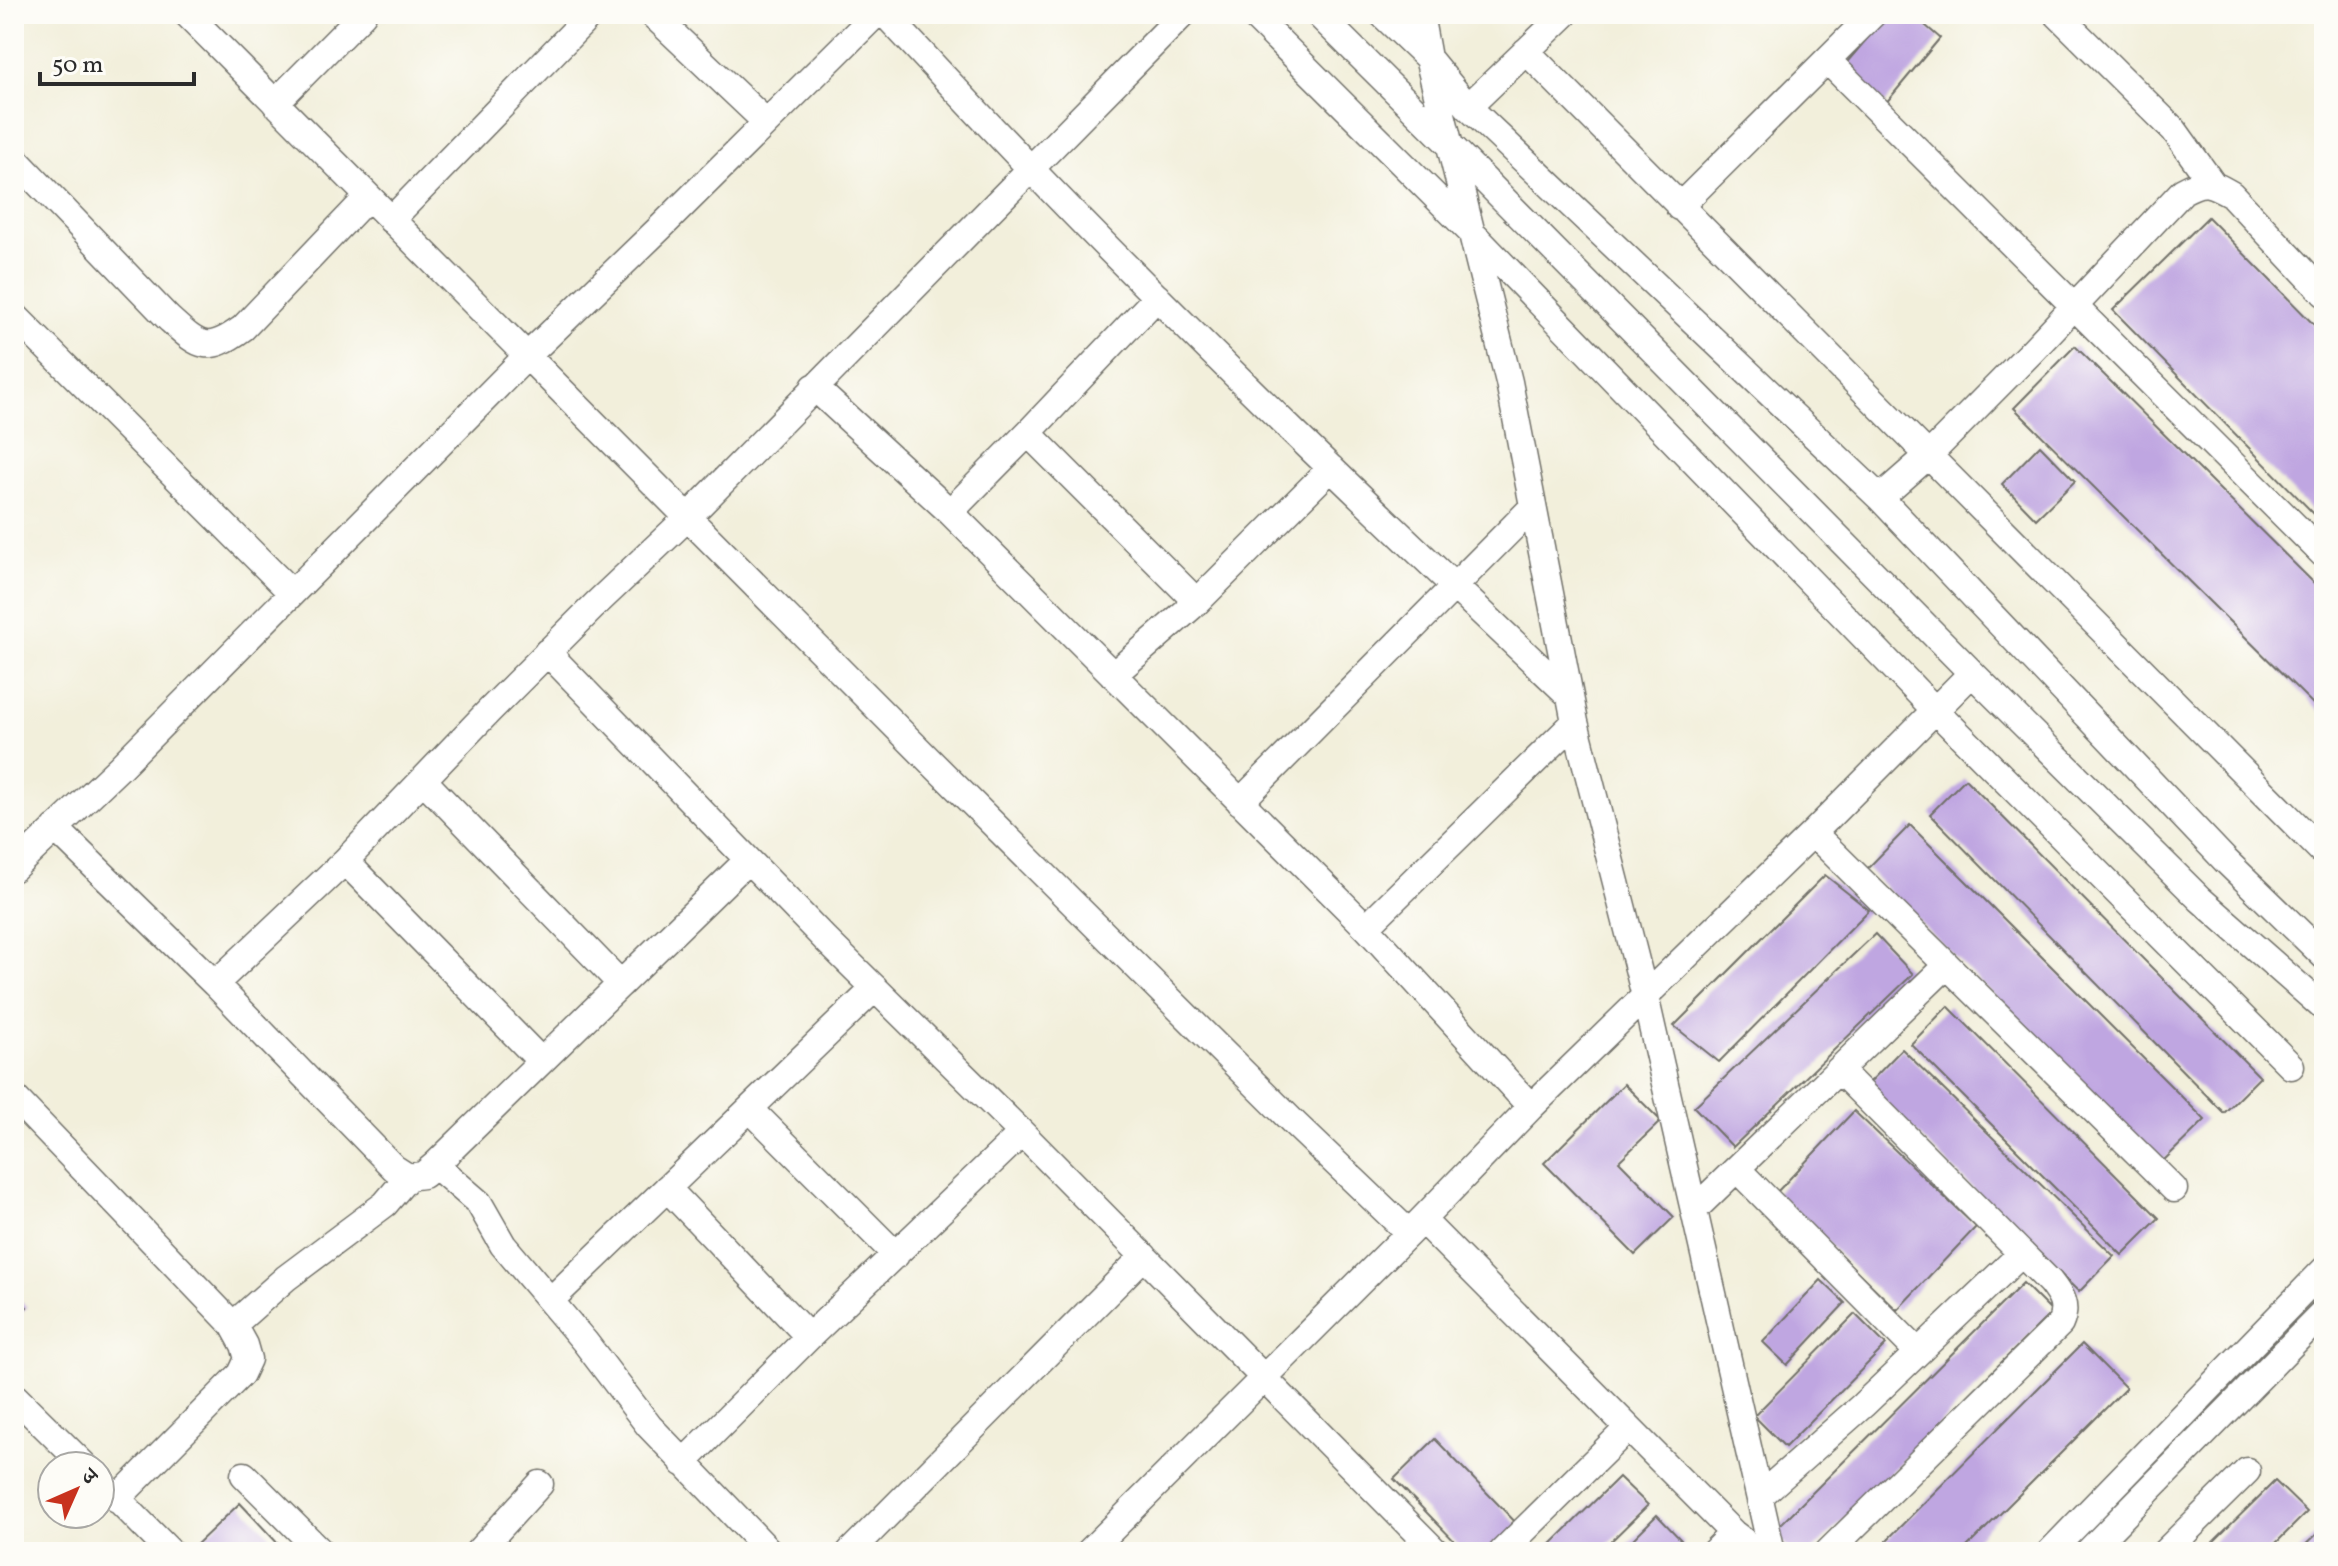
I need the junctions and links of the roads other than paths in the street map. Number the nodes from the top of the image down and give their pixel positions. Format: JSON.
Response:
{"nodes":[{"id":1,"x":187,"y":14,"type":"edge"},
{"id":2,"x":363,"y":14,"type":"edge"},
{"id":3,"x":591,"y":14,"type":"edge"},
{"id":4,"x":652,"y":14,"type":"edge"},
{"id":5,"x":876,"y":14,"type":"edge"},
{"id":6,"x":885,"y":14,"type":"edge"},
{"id":7,"x":1183,"y":14,"type":"edge"},
{"id":8,"x":1252,"y":14,"type":"edge"},
{"id":9,"x":1318,"y":14,"type":"edge"},
{"id":10,"x":1382,"y":14,"type":"edge"},
{"id":11,"x":1420,"y":14,"type":"edge"},
{"id":12,"x":1565,"y":14,"type":"edge"},
{"id":13,"x":1873,"y":14,"type":"edge"},
{"id":14,"x":2057,"y":14,"type":"edge"},
{"id":15,"x":1526,"y":51,"type":"junction"},
{"id":16,"x":1428,"y":58,"type":"junction"},
{"id":17,"x":1827,"y":60,"type":"junction"},
{"id":18,"x":275,"y":103,"type":"junction"},
{"id":19,"x":1468,"y":107,"type":"junction"},
{"id":20,"x":766,"y":122,"type":"junction"},
{"id":21,"x":1450,"y":145,"type":"junction"},
{"id":22,"x":14,"y":158,"type":"edge"},
{"id":23,"x":1030,"y":169,"type":"junction"},
{"id":24,"x":2212,"y":183,"type":"junction"},
{"id":25,"x":368,"y":197,"type":"junction"},
{"id":26,"x":1679,"y":207,"type":"junction"},
{"id":27,"x":391,"y":220,"type":"junction"},
{"id":28,"x":1472,"y":233,"type":"junction"},
{"id":29,"x":2323,"y":290,"type":"edge"},
{"id":30,"x":1157,"y":297,"type":"junction"},
{"id":31,"x":2075,"y":305,"type":"junction"},
{"id":32,"x":14,"y":315,"type":"edge"},
{"id":33,"x":526,"y":357,"type":"junction"},
{"id":34,"x":814,"y":387,"type":"junction"},
{"id":35,"x":1028,"y":433,"type":"junction"},
{"id":36,"x":1929,"y":455,"type":"junction"},
{"id":37,"x":1331,"y":468,"type":"junction"},
{"id":38,"x":1880,"y":498,"type":"junction"},
{"id":39,"x":1533,"y":507,"type":"junction"},
{"id":40,"x":950,"y":512,"type":"junction"},
{"id":41,"x":688,"y":517,"type":"junction"},
{"id":42,"x":2324,"y":555,"type":"edge"},
{"id":43,"x":1455,"y":587,"type":"junction"},
{"id":44,"x":292,"y":593,"type":"junction"},
{"id":45,"x":1197,"y":602,"type":"junction"},
{"id":46,"x":547,"y":652,"type":"junction"},
{"id":47,"x":1972,"y":673,"type":"junction"},
{"id":48,"x":1113,"y":675,"type":"junction"},
{"id":49,"x":1570,"y":696,"type":"junction"},
{"id":50,"x":1934,"y":709,"type":"junction"},
{"id":51,"x":1575,"y":722,"type":"junction"},
{"id":52,"x":423,"y":780,"type":"junction"},
{"id":53,"x":1240,"y":802,"type":"junction"},
{"id":54,"x":55,"y":828,"type":"junction"},
{"id":55,"x":1813,"y":833,"type":"junction"},
{"id":56,"x":2324,"y":853,"type":"edge"},
{"id":57,"x":748,"y":860,"type":"junction"},
{"id":58,"x":345,"y":861,"type":"junction"},
{"id":59,"x":14,"y":868,"type":"edge"},
{"id":60,"x":1366,"y":927,"type":"junction"},
{"id":61,"x":2324,"y":956,"type":"edge"},
{"id":62,"x":1947,"y":965,"type":"junction"},
{"id":63,"x":215,"y":984,"type":"junction"},
{"id":64,"x":621,"y":984,"type":"junction"},
{"id":65,"x":875,"y":988,"type":"junction"},
{"id":66,"x":1645,"y":996,"type":"junction"},
{"id":67,"x":2324,"y":1008,"type":"edge"},
{"id":68,"x":541,"y":1061,"type":"junction"},
{"id":69,"x":2291,"y":1066,"type":"dead end"},
{"id":70,"x":1840,"y":1071,"type":"junction"},
{"id":71,"x":14,"y":1097,"type":"edge"},
{"id":72,"x":1531,"y":1107,"type":"junction"},
{"id":73,"x":750,"y":1109,"type":"junction"},
{"id":74,"x":1022,"y":1133,"type":"junction"},
{"id":75,"x":435,"y":1165,"type":"junction"},
{"id":76,"x":1737,"y":1169,"type":"junction"},
{"id":77,"x":408,"y":1177,"type":"junction"},
{"id":78,"x":667,"y":1188,"type":"junction"},
{"id":79,"x":2174,"y":1189,"type":"dead end"},
{"id":80,"x":1695,"y":1209,"type":"junction"},
{"id":81,"x":1415,"y":1227,"type":"junction"},
{"id":82,"x":2021,"y":1254,"type":"junction"},
{"id":83,"x":896,"y":1255,"type":"junction"},
{"id":84,"x":1144,"y":1256,"type":"junction"},
{"id":85,"x":2324,"y":1270,"type":"edge"},
{"id":86,"x":551,"y":1300,"type":"junction"},
{"id":87,"x":2324,"y":1312,"type":"edge"},
{"id":88,"x":233,"y":1325,"type":"junction"},
{"id":89,"x":809,"y":1337,"type":"junction"},
{"id":90,"x":1918,"y":1352,"type":"junction"},
{"id":91,"x":1265,"y":1377,"type":"junction"},
{"id":92,"x":14,"y":1396,"type":"edge"},
{"id":93,"x":1627,"y":1429,"type":"junction"},
{"id":94,"x":69,"y":1450,"type":"edge"},
{"id":95,"x":683,"y":1463,"type":"junction"},
{"id":96,"x":2247,"y":1471,"type":"dead end"},
{"id":97,"x":244,"y":1475,"type":"dead end"},
{"id":98,"x":116,"y":1484,"type":"edge"},
{"id":99,"x":540,"y":1484,"type":"dead end"},
{"id":100,"x":1760,"y":1496,"type":"junction"},
{"id":101,"x":116,"y":1497,"type":"edge"},
{"id":102,"x":1733,"y":1533,"type":"junction"},
{"id":103,"x":1105,"y":1547,"type":"edge"},
{"id":104,"x":170,"y":1552,"type":"edge"},
{"id":105,"x":321,"y":1552,"type":"edge"},
{"id":106,"x":478,"y":1552,"type":"edge"},
{"id":107,"x":770,"y":1552,"type":"edge"},
{"id":108,"x":850,"y":1552,"type":"edge"},
{"id":109,"x":1436,"y":1552,"type":"edge"},
{"id":110,"x":1502,"y":1552,"type":"edge"},
{"id":111,"x":1714,"y":1552,"type":"edge"},
{"id":112,"x":1758,"y":1552,"type":"edge"},
{"id":113,"x":1772,"y":1552,"type":"edge"},
{"id":114,"x":1828,"y":1552,"type":"edge"},
{"id":115,"x":2050,"y":1552,"type":"edge"},
{"id":116,"x":2088,"y":1552,"type":"edge"},
{"id":117,"x":2165,"y":1552,"type":"edge"}],
"edges":[{"from":1,"to":18,"type":"street"},
{"from":2,"to":18,"type":"street"},
{"from":3,"to":27,"type":"street"},
{"from":4,"to":20,"type":"street"},
{"from":5,"to":20,"type":"street"},
{"from":6,"to":23,"type":"street"},
{"from":7,"to":23,"type":"street"},
{"from":8,"to":28,"type":"street"},
{"from":9,"to":21,"type":"street"},
{"from":10,"to":16,"type":"street"},
{"from":11,"to":16,"type":"street"},
{"from":12,"to":15,"type":"street"},
{"from":13,"to":17,"type":"street"},
{"from":14,"to":24,"type":"street"},
{"from":15,"to":19,"type":"street"},
{"from":15,"to":26,"type":"street"},
{"from":16,"to":19,"type":"street"},
{"from":16,"to":21,"type":"street"},
{"from":17,"to":26,"type":"street"},
{"from":17,"to":31,"type":"street"},
{"from":18,"to":25,"type":"street"},
{"from":19,"to":38,"type":"street"},
{"from":20,"to":33,"type":"street"},
{"from":21,"to":28,"type":"street"},
{"from":21,"to":47,"type":"street"},
{"from":22,"to":25,"type":"street"},
{"from":23,"to":30,"type":"street"},
{"from":23,"to":34,"type":"street"},
{"from":24,"to":29,"type":"street"},
{"from":24,"to":31,"type":"street"},
{"from":25,"to":27,"type":"street"},
{"from":26,"to":36,"type":"street"},
{"from":27,"to":33,"type":"street"},
{"from":28,"to":39,"type":"street"},
{"from":28,"to":50,"type":"street"},
{"from":30,"to":35,"type":"street"},
{"from":30,"to":37,"type":"street"},
{"from":31,"to":36,"type":"street"},
{"from":31,"to":42,"type":"street"},
{"from":32,"to":44,"type":"street"},
{"from":33,"to":41,"type":"street"},
{"from":33,"to":44,"type":"street"},
{"from":34,"to":40,"type":"street"},
{"from":34,"to":41,"type":"street"},
{"from":35,"to":40,"type":"street"},
{"from":35,"to":45,"type":"street"},
{"from":36,"to":38,"type":"street"},
{"from":36,"to":56,"type":"street"},
{"from":37,"to":43,"type":"street"},
{"from":37,"to":45,"type":"street"},
{"from":38,"to":61,"type":"street"},
{"from":39,"to":43,"type":"street"},
{"from":39,"to":49,"type":"street"},
{"from":40,"to":48,"type":"street"},
{"from":41,"to":46,"type":"street"},
{"from":41,"to":81,"type":"street"},
{"from":43,"to":49,"type":"street"},
{"from":43,"to":53,"type":"street"},
{"from":44,"to":54,"type":"street"},
{"from":45,"to":48,"type":"street"},
{"from":46,"to":52,"type":"street"},
{"from":46,"to":57,"type":"street"},
{"from":47,"to":50,"type":"street"},
{"from":47,"to":67,"type":"street"},
{"from":48,"to":53,"type":"street"},
{"from":49,"to":51,"type":"street"},
{"from":50,"to":55,"type":"street"},
{"from":50,"to":69,"type":"street"},
{"from":51,"to":60,"type":"street"},
{"from":51,"to":66,"type":"street"},
{"from":52,"to":58,"type":"street"},
{"from":52,"to":64,"type":"street"},
{"from":53,"to":60,"type":"street"},
{"from":54,"to":59,"type":"street"},
{"from":54,"to":63,"type":"street"},
{"from":55,"to":62,"type":"street"},
{"from":55,"to":66,"type":"street"},
{"from":57,"to":64,"type":"street"},
{"from":57,"to":65,"type":"street"},
{"from":58,"to":63,"type":"street"},
{"from":58,"to":68,"type":"street"},
{"from":60,"to":72,"type":"street"},
{"from":62,"to":70,"type":"street"},
{"from":62,"to":79,"type":"street"},
{"from":63,"to":77,"type":"street"},
{"from":64,"to":68,"type":"street"},
{"from":65,"to":73,"type":"street"},
{"from":65,"to":74,"type":"street"},
{"from":66,"to":72,"type":"street"},
{"from":66,"to":80,"type":"street"},
{"from":68,"to":75,"type":"street"},
{"from":70,"to":76,"type":"street"},
{"from":70,"to":82,"type":"street"},
{"from":71,"to":88,"type":"street"},
{"from":72,"to":81,"type":"street"},
{"from":73,"to":78,"type":"street"},
{"from":73,"to":83,"type":"street"},
{"from":74,"to":83,"type":"street"},
{"from":74,"to":84,"type":"street"},
{"from":75,"to":77,"type":"street"},
{"from":75,"to":86,"type":"street"},
{"from":76,"to":80,"type":"street"},
{"from":76,"to":90,"type":"street"},
{"from":77,"to":88,"type":"street"},
{"from":78,"to":86,"type":"street"},
{"from":78,"to":89,"type":"street"},
{"from":80,"to":100,"type":"street"},
{"from":81,"to":91,"type":"street"},
{"from":81,"to":93,"type":"street"},
{"from":82,"to":90,"type":"street"},
{"from":82,"to":114,"type":"street"},
{"from":83,"to":89,"type":"street"},
{"from":84,"to":91,"type":"street"},
{"from":84,"to":108,"type":"street"},
{"from":85,"to":115,"type":"street"},
{"from":86,"to":95,"type":"street"},
{"from":87,"to":116,"type":"street"},
{"from":88,"to":98,"type":"street"},
{"from":89,"to":95,"type":"street"},
{"from":90,"to":100,"type":"street"},
{"from":91,"to":103,"type":"street"},
{"from":91,"to":109,"type":"street"},
{"from":92,"to":94,"type":"street"},
{"from":93,"to":102,"type":"street"},
{"from":93,"to":110,"type":"street"},
{"from":95,"to":107,"type":"street"},
{"from":96,"to":117,"type":"street"},
{"from":97,"to":105,"type":"street"},
{"from":99,"to":106,"type":"street"},
{"from":100,"to":113,"type":"street"},
{"from":101,"to":104,"type":"street"},
{"from":102,"to":111,"type":"street"},
{"from":102,"to":112,"type":"street"}]}
